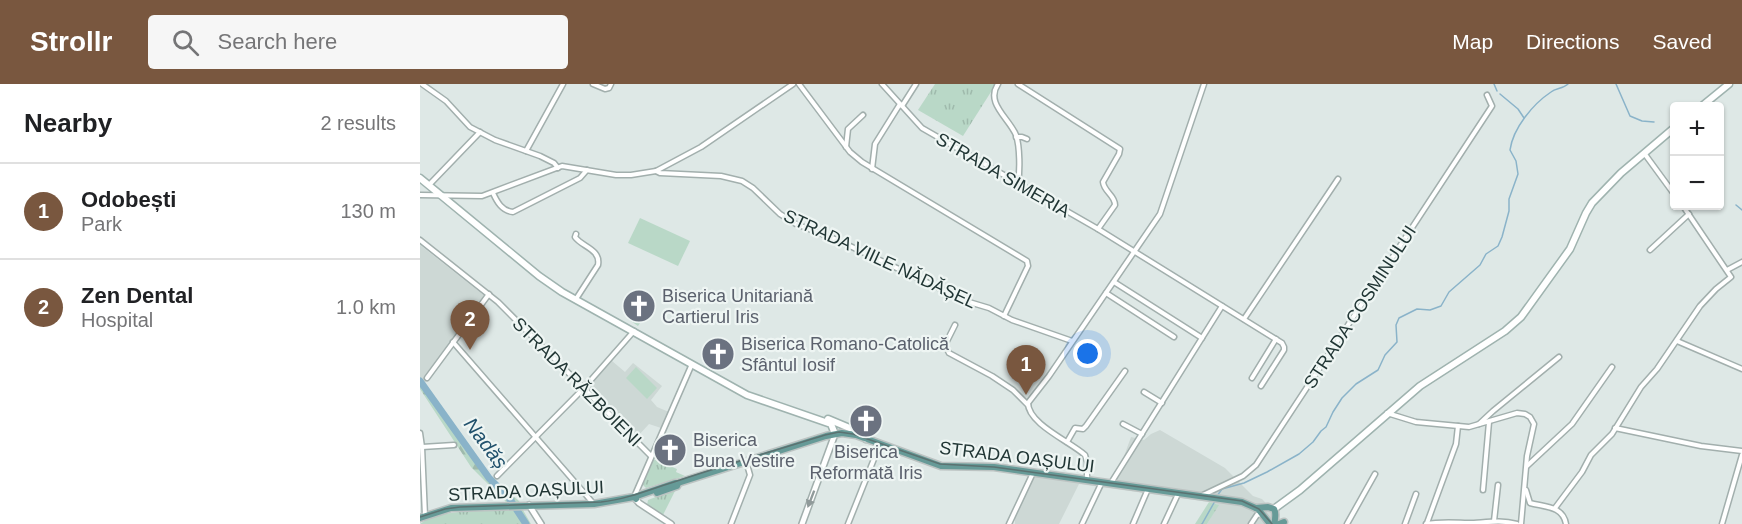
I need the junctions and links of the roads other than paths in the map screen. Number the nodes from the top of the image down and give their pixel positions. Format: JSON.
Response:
{"nodes":[{"id":1,"x":422,"y":84,"type":"edge"},
{"id":2,"x":563,"y":84,"type":"edge"},
{"id":3,"x":593,"y":84,"type":"edge"},
{"id":4,"x":611,"y":84,"type":"edge"},
{"id":5,"x":782,"y":84,"type":"edge"},
{"id":6,"x":793,"y":84,"type":"edge"},
{"id":7,"x":799,"y":84,"type":"edge"},
{"id":8,"x":882,"y":84,"type":"edge"},
{"id":9,"x":916,"y":84,"type":"edge"},
{"id":10,"x":998,"y":84,"type":"edge"},
{"id":11,"x":1018,"y":84,"type":"edge"},
{"id":12,"x":1204,"y":84,"type":"edge"},
{"id":13,"x":1729,"y":84,"type":"edge"},
{"id":14,"x":787,"y":88,"type":"junction"},
{"id":15,"x":1487,"y":95,"type":"dead end"},
{"id":16,"x":1707,"y":102,"type":"edge"},
{"id":17,"x":901,"y":105,"type":"junction"},
{"id":18,"x":864,"y":114,"type":"dead end"},
{"id":19,"x":1670,"y":131,"type":"edge"},
{"id":20,"x":480,"y":132,"type":"junction"},
{"id":21,"x":1016,"y":137,"type":"junction"},
{"id":22,"x":1027,"y":139,"type":"dead end"},
{"id":23,"x":846,"y":147,"type":"junction"},
{"id":24,"x":525,"y":150,"type":"junction"},
{"id":25,"x":1644,"y":153,"type":"junction"},
{"id":26,"x":558,"y":168,"type":"junction"},
{"id":27,"x":872,"y":169,"type":"junction"},
{"id":28,"x":587,"y":170,"type":"junction"},
{"id":29,"x":656,"y":171,"type":"junction"},
{"id":30,"x":420,"y":178,"type":"edge"},
{"id":31,"x":1338,"y":179,"type":"dead end"},
{"id":32,"x":1018,"y":183,"type":"junction"},
{"id":33,"x":429,"y":185,"type":"junction"},
{"id":34,"x":1670,"y":189,"type":"edge"},
{"id":35,"x":493,"y":193,"type":"junction"},
{"id":36,"x":420,"y":195,"type":"edge"},
{"id":37,"x":442,"y":196,"type":"junction"},
{"id":38,"x":1686,"y":210,"type":"edge"},
{"id":39,"x":1689,"y":214,"type":"junction"},
{"id":40,"x":1098,"y":229,"type":"junction"},
{"id":41,"x":576,"y":234,"type":"dead end"},
{"id":42,"x":420,"y":240,"type":"edge"},
{"id":43,"x":1650,"y":250,"type":"dead end"},
{"id":44,"x":1135,"y":253,"type":"junction"},
{"id":45,"x":1742,"y":262,"type":"edge"},
{"id":46,"x":1727,"y":270,"type":"junction"},
{"id":47,"x":1114,"y":282,"type":"junction"},
{"id":48,"x":1106,"y":293,"type":"junction"},
{"id":49,"x":489,"y":294,"type":"junction"},
{"id":50,"x":576,"y":300,"type":"junction"},
{"id":51,"x":1222,"y":306,"type":"junction"},
{"id":52,"x":1004,"y":316,"type":"junction"},
{"id":53,"x":1244,"y":319,"type":"junction"},
{"id":54,"x":955,"y":325,"type":"dead end"},
{"id":55,"x":634,"y":331,"type":"junction"},
{"id":56,"x":1174,"y":338,"type":"dead end"},
{"id":57,"x":1202,"y":338,"type":"junction"},
{"id":58,"x":1276,"y":339,"type":"junction"},
{"id":59,"x":1072,"y":341,"type":"junction"},
{"id":60,"x":1677,"y":341,"type":"junction"},
{"id":61,"x":453,"y":342,"type":"junction"},
{"id":62,"x":1559,"y":357,"type":"dead end"},
{"id":63,"x":692,"y":363,"type":"junction"},
{"id":64,"x":1612,"y":367,"type":"dead end"},
{"id":65,"x":1742,"y":369,"type":"edge"},
{"id":66,"x":1125,"y":371,"type":"dead end"},
{"id":67,"x":427,"y":378,"type":"dead end"},
{"id":68,"x":1252,"y":378,"type":"dead end"},
{"id":69,"x":1261,"y":386,"type":"dead end"},
{"id":70,"x":583,"y":389,"type":"junction"},
{"id":71,"x":1144,"y":392,"type":"dead end"},
{"id":72,"x":1162,"y":403,"type":"junction"},
{"id":73,"x":1028,"y":405,"type":"junction"},
{"id":74,"x":1388,"y":414,"type":"junction"},
{"id":75,"x":821,"y":419,"type":"junction"},
{"id":76,"x":1489,"y":422,"type":"junction"},
{"id":77,"x":839,"y":423,"type":"junction"},
{"id":78,"x":1123,"y":424,"type":"dead end"},
{"id":79,"x":1478,"y":425,"type":"junction"},
{"id":80,"x":1458,"y":426,"type":"junction"},
{"id":81,"x":1615,"y":428,"type":"junction"},
{"id":82,"x":420,"y":433,"type":"edge"},
{"id":83,"x":839,"y":433,"type":"junction"},
{"id":84,"x":1142,"y":434,"type":"junction"},
{"id":85,"x":536,"y":437,"type":"junction"},
{"id":86,"x":866,"y":439,"type":"junction"},
{"id":87,"x":1067,"y":442,"type":"junction"},
{"id":88,"x":880,"y":444,"type":"junction"},
{"id":89,"x":454,"y":445,"type":"dead end"},
{"id":90,"x":422,"y":447,"type":"junction"},
{"id":91,"x":1742,"y":453,"type":"edge"},
{"id":92,"x":651,"y":456,"type":"junction"},
{"id":93,"x":746,"y":461,"type":"junction"},
{"id":94,"x":1526,"y":467,"type":"junction"},
{"id":95,"x":1033,"y":473,"type":"junction"},
{"id":96,"x":1375,"y":474,"type":"dead end"},
{"id":97,"x":497,"y":476,"type":"dead end"},
{"id":98,"x":1086,"y":480,"type":"junction"},
{"id":99,"x":1102,"y":482,"type":"junction"},
{"id":100,"x":1111,"y":483,"type":"junction"},
{"id":101,"x":1498,"y":485,"type":"dead end"},
{"id":102,"x":1148,"y":489,"type":"junction"},
{"id":103,"x":1526,"y":489,"type":"junction"},
{"id":104,"x":1483,"y":490,"type":"dead end"},
{"id":105,"x":1178,"y":493,"type":"junction"},
{"id":106,"x":1416,"y":494,"type":"dead end"},
{"id":107,"x":1204,"y":496,"type":"junction"},
{"id":108,"x":634,"y":497,"type":"junction"},
{"id":109,"x":594,"y":504,"type":"junction"},
{"id":110,"x":527,"y":505,"type":"junction"},
{"id":111,"x":1555,"y":508,"type":"junction"},
{"id":112,"x":422,"y":517,"type":"edge"},
{"id":113,"x":1274,"y":519,"type":"edge"},
{"id":114,"x":1494,"y":521,"type":"junction"},
{"id":115,"x":541,"y":524,"type":"edge"},
{"id":116,"x":671,"y":524,"type":"edge"},
{"id":117,"x":731,"y":524,"type":"edge"},
{"id":118,"x":802,"y":524,"type":"edge"},
{"id":119,"x":848,"y":524,"type":"edge"},
{"id":120,"x":1009,"y":524,"type":"edge"},
{"id":121,"x":1082,"y":524,"type":"edge"},
{"id":122,"x":1132,"y":524,"type":"edge"},
{"id":123,"x":1164,"y":524,"type":"edge"},
{"id":124,"x":1251,"y":524,"type":"edge"},
{"id":125,"x":1347,"y":524,"type":"edge"},
{"id":126,"x":1405,"y":524,"type":"edge"},
{"id":127,"x":1426,"y":524,"type":"edge"},
{"id":128,"x":1519,"y":524,"type":"edge"},
{"id":129,"x":1566,"y":524,"type":"edge"},
{"id":130,"x":1722,"y":524,"type":"edge"}],
"edges":[{"from":1,"to":20,"type":"street"},
{"from":2,"to":24,"type":"street"},
{"from":3,"to":4,"type":"street"},
{"from":5,"to":14,"type":"street"},
{"from":6,"to":14,"type":"street"},
{"from":7,"to":23,"type":"street"},
{"from":8,"to":17,"type":"street","name":"STRADA SIMERIA"},
{"from":9,"to":17,"type":"street"},
{"from":10,"to":21,"type":"street"},
{"from":11,"to":40,"type":"street"},
{"from":12,"to":44,"type":"street"},
{"from":13,"to":16,"type":"main road"},
{"from":14,"to":29,"type":"street"},
{"from":15,"to":107,"type":"street","name":"STRADA COSMINULUI"},
{"from":17,"to":27,"type":"street"},
{"from":17,"to":32,"type":"street","name":"STRADA SIMERIA"},
{"from":18,"to":23,"type":"street"},
{"from":19,"to":25,"type":"main road"},
{"from":20,"to":24,"type":"street"},
{"from":20,"to":33,"type":"street"},
{"from":21,"to":22,"type":"street"},
{"from":21,"to":32,"type":"street"},
{"from":23,"to":27,"type":"street"},
{"from":24,"to":26,"type":"street"},
{"from":25,"to":34,"type":"street"},
{"from":25,"to":74,"type":"main road"},
{"from":26,"to":28,"type":"street","name":"STRADA VIILE NĂDĂȘEL"},
{"from":26,"to":35,"type":"street"},
{"from":27,"to":52,"type":"street"},
{"from":28,"to":29,"type":"street","name":"STRADA VIILE NĂDĂȘEL"},
{"from":28,"to":35,"type":"street"},
{"from":29,"to":52,"type":"street","name":"STRADA VIILE NĂDĂȘEL"},
{"from":30,"to":33,"type":"main road"},
{"from":31,"to":53,"type":"street"},
{"from":32,"to":40,"type":"street","name":"STRADA SIMERIA"},
{"from":33,"to":37,"type":"main road"},
{"from":35,"to":37,"type":"street"},
{"from":36,"to":37,"type":"street"},
{"from":37,"to":50,"type":"main road"},
{"from":38,"to":39,"type":"street"},
{"from":39,"to":43,"type":"street"},
{"from":39,"to":46,"type":"street"},
{"from":40,"to":44,"type":"street","name":"STRADA SIMERIA"},
{"from":41,"to":50,"type":"street"},
{"from":42,"to":49,"type":"street","name":"STRADA RĂZBOIENI"},
{"from":44,"to":47,"type":"street"},
{"from":44,"to":51,"type":"street","name":"STRADA SIMERIA"},
{"from":45,"to":46,"type":"street"},
{"from":46,"to":60,"type":"street"},
{"from":47,"to":48,"type":"street"},
{"from":47,"to":57,"type":"street"},
{"from":48,"to":56,"type":"street"},
{"from":48,"to":59,"type":"street"},
{"from":49,"to":61,"type":"street"},
{"from":49,"to":70,"type":"street","name":"STRADA RĂZBOIENI"},
{"from":50,"to":55,"type":"main road"},
{"from":51,"to":53,"type":"street","name":"STRADA SIMERIA"},
{"from":51,"to":57,"type":"street"},
{"from":52,"to":59,"type":"street","name":"STRADA VIILE NĂDĂȘEL"},
{"from":53,"to":58,"type":"street","name":"STRADA SIMERIA"},
{"from":54,"to":73,"type":"street"},
{"from":55,"to":63,"type":"main road"},
{"from":55,"to":70,"type":"street"},
{"from":57,"to":72,"type":"street"},
{"from":58,"to":68,"type":"street"},
{"from":58,"to":69,"type":"street"},
{"from":59,"to":73,"type":"street"},
{"from":60,"to":65,"type":"street"},
{"from":60,"to":81,"type":"street"},
{"from":61,"to":67,"type":"street"},
{"from":61,"to":85,"type":"street"},
{"from":62,"to":79,"type":"street"},
{"from":63,"to":75,"type":"main road"},
{"from":63,"to":92,"type":"street"},
{"from":64,"to":94,"type":"street"},
{"from":66,"to":87,"type":"street"},
{"from":70,"to":85,"type":"street"},
{"from":70,"to":92,"type":"street","name":"STRADA RĂZBOIENI"},
{"from":71,"to":72,"type":"street"},
{"from":72,"to":84,"type":"street"},
{"from":73,"to":87,"type":"street"},
{"from":74,"to":80,"type":"street"},
{"from":74,"to":113,"type":"main road"},
{"from":75,"to":77,"type":"main road"},
{"from":75,"to":83,"type":"main road"},
{"from":76,"to":79,"type":"street"},
{"from":76,"to":94,"type":"street"},
{"from":76,"to":104,"type":"street"},
{"from":77,"to":83,"type":"main road"},
{"from":77,"to":86,"type":"main road"},
{"from":78,"to":84,"type":"street"},
{"from":79,"to":80,"type":"street"},
{"from":80,"to":127,"type":"street"},
{"from":81,"to":91,"type":"street"},
{"from":81,"to":111,"type":"street"},
{"from":82,"to":90,"type":"street"},
{"from":83,"to":86,"type":"main road","name":"STRADA OAȘULUI"},
{"from":83,"to":93,"type":"main road","name":"STRADA OAȘULUI"},
{"from":83,"to":118,"type":"street","one_way":true},
{"from":84,"to":100,"type":"street"},
{"from":85,"to":97,"type":"street"},
{"from":85,"to":109,"type":"street"},
{"from":86,"to":88,"type":"main road","name":"STRADA OAȘULUI"},
{"from":87,"to":98,"type":"street"},
{"from":88,"to":95,"type":"main road","name":"STRADA OAȘULUI"},
{"from":88,"to":119,"type":"street"},
{"from":89,"to":90,"type":"street"},
{"from":90,"to":112,"type":"street"},
{"from":91,"to":130,"type":"street"},
{"from":92,"to":108,"type":"street"},
{"from":93,"to":108,"type":"main road","name":"STRADA OAȘULUI"},
{"from":93,"to":117,"type":"street"},
{"from":94,"to":103,"type":"street"},
{"from":95,"to":98,"type":"main road","name":"STRADA OAȘULUI"},
{"from":95,"to":120,"type":"street"},
{"from":96,"to":125,"type":"street"},
{"from":98,"to":99,"type":"main road","name":"STRADA OAȘULUI"},
{"from":99,"to":100,"type":"main road","name":"STRADA OAȘULUI"},
{"from":99,"to":121,"type":"street"},
{"from":100,"to":102,"type":"main road","name":"STRADA OAȘULUI"},
{"from":101,"to":114,"type":"street"},
{"from":102,"to":105,"type":"main road","name":"STRADA OAȘULUI"},
{"from":102,"to":122,"type":"street"},
{"from":103,"to":111,"type":"street"},
{"from":103,"to":128,"type":"street"},
{"from":105,"to":107,"type":"main road","name":"STRADA OAȘULUI"},
{"from":105,"to":123,"type":"street"},
{"from":106,"to":126,"type":"street"},
{"from":107,"to":113,"type":"main road","name":"STRADA OAȘULUI"},
{"from":108,"to":109,"type":"main road","name":"STRADA OAȘULUI"},
{"from":108,"to":116,"type":"street"},
{"from":109,"to":110,"type":"main road","name":"STRADA OAȘULUI"},
{"from":110,"to":112,"type":"main road","name":"STRADA OAȘULUI"},
{"from":110,"to":115,"type":"street"},
{"from":111,"to":129,"type":"street"},
{"from":113,"to":124,"type":"street"},
{"from":114,"to":127,"type":"street"},
{"from":114,"to":128,"type":"street"}]}
